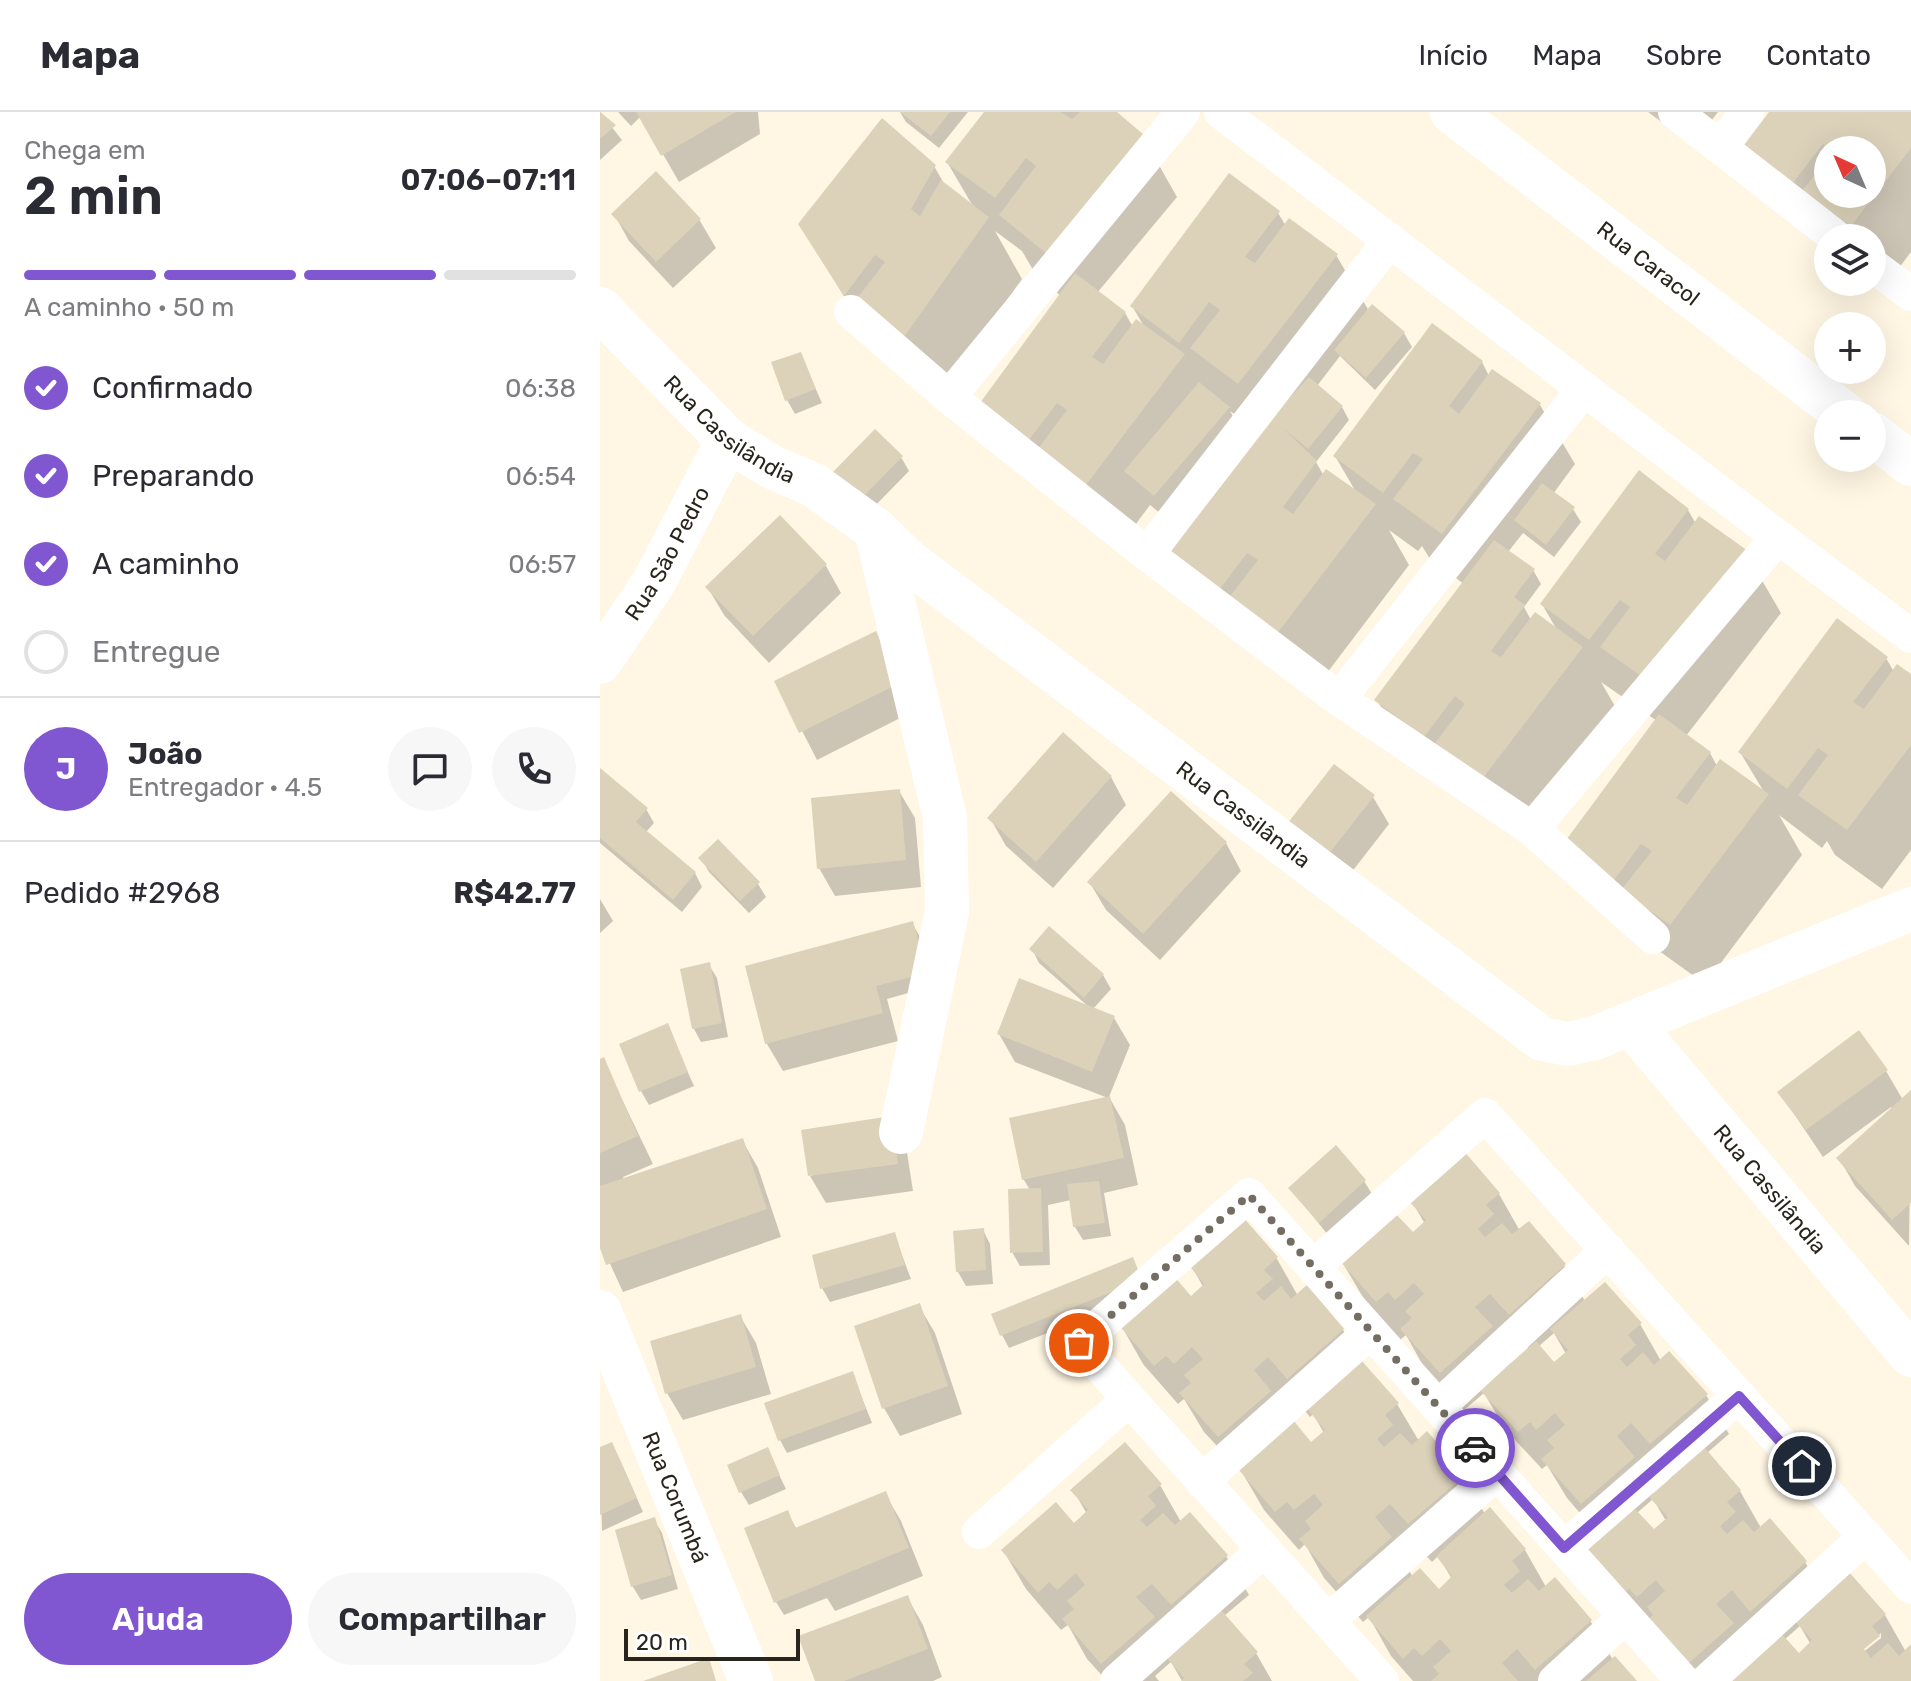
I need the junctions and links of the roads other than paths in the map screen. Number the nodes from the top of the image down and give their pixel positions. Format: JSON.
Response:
{"nodes":[{"id":1,"x":1183,"y":112,"type":"edge"},
{"id":2,"x":1221,"y":112,"type":"edge"},
{"id":3,"x":1452,"y":112,"type":"edge"},
{"id":4,"x":1675,"y":112,"type":"edge"},
{"id":5,"x":1747,"y":112,"type":"edge"},
{"id":6,"x":1720,"y":147,"type":"junction"},
{"id":7,"x":1819,"y":224,"type":"edge"},
{"id":8,"x":1390,"y":240,"type":"junction"},
{"id":9,"x":1886,"y":275,"type":"edge"},
{"id":10,"x":1911,"y":294,"type":"edge"},
{"id":11,"x":600,"y":309,"type":"edge"},
{"id":12,"x":851,"y":312,"type":"dead end"},
{"id":13,"x":1584,"y":389,"type":"junction"},
{"id":14,"x":949,"y":397,"type":"junction"},
{"id":15,"x":1827,"y":400,"type":"edge"},
{"id":16,"x":728,"y":440,"type":"junction"},
{"id":17,"x":1886,"y":445,"type":"edge"},
{"id":18,"x":1911,"y":464,"type":"edge"},
{"id":19,"x":876,"y":530,"type":"junction"},
{"id":20,"x":1778,"y":537,"type":"junction"},
{"id":21,"x":1147,"y":554,"type":"junction"},
{"id":22,"x":1911,"y":636,"type":"edge"},
{"id":23,"x":600,"y":662,"type":"edge"},
{"id":24,"x":1339,"y":699,"type":"junction"},
{"id":25,"x":1532,"y":829,"type":"junction"},
{"id":26,"x":1911,"y":909,"type":"edge"},
{"id":27,"x":1653,"y":937,"type":"dead end"},
{"id":28,"x":1631,"y":1024,"type":"junction"},
{"id":29,"x":901,"y":1132,"type":"dead end"},
{"id":30,"x":1608,"y":1250,"type":"junction"},
{"id":31,"x":1313,"y":1267,"type":"junction"},
{"id":32,"x":600,"y":1312,"type":"edge"},
{"id":33,"x":1370,"y":1332,"type":"junction"},
{"id":34,"x":1911,"y":1355,"type":"edge"},
{"id":35,"x":1739,"y":1396,"type":"junction"},
{"id":36,"x":1129,"y":1399,"type":"junction"},
{"id":37,"x":1438,"y":1407,"type":"junction"},
{"id":38,"x":1497,"y":1473,"type":"junction"},
{"id":39,"x":1202,"y":1481,"type":"junction"},
{"id":40,"x":979,"y":1532,"type":"dead end"},
{"id":41,"x":1866,"y":1536,"type":"junction"},
{"id":42,"x":1564,"y":1548,"type":"junction"},
{"id":43,"x":1264,"y":1550,"type":"junction"},
{"id":44,"x":1911,"y":1587,"type":"edge"},
{"id":45,"x":1625,"y":1617,"type":"junction"},
{"id":46,"x":1328,"y":1621,"type":"junction"},
{"id":47,"x":751,"y":1681,"type":"edge"},
{"id":48,"x":1117,"y":1681,"type":"edge"},
{"id":49,"x":1382,"y":1681,"type":"edge"},
{"id":50,"x":1555,"y":1681,"type":"edge"},
{"id":51,"x":1683,"y":1681,"type":"edge"},
{"id":52,"x":1707,"y":1681,"type":"edge"}],
"edges":[{"from":1,"to":14,"type":"lane"},
{"from":2,"to":8,"type":"lane"},
{"from":3,"to":15,"type":"street","name":"Rua Caracol"},
{"from":4,"to":6,"type":"lane"},
{"from":5,"to":6,"type":"lane"},
{"from":6,"to":7,"type":"lane"},
{"from":8,"to":13,"type":"lane"},
{"from":8,"to":21,"type":"lane"},
{"from":9,"to":10,"type":"lane"},
{"from":11,"to":16,"type":"street","name":"Rua Cassilândia"},
{"from":12,"to":14,"type":"lane"},
{"from":13,"to":20,"type":"lane"},
{"from":13,"to":24,"type":"lane"},
{"from":14,"to":21,"type":"lane"},
{"from":16,"to":19,"type":"street","name":"Rua Cassilândia"},
{"from":16,"to":23,"type":"street","name":"Rua São Pedro"},
{"from":17,"to":18,"type":"street"},
{"from":19,"to":28,"type":"street","name":"Rua Cassilândia"},
{"from":19,"to":29,"type":"street"},
{"from":20,"to":22,"type":"lane"},
{"from":20,"to":25,"type":"lane"},
{"from":21,"to":24,"type":"lane"},
{"from":24,"to":25,"type":"lane"},
{"from":25,"to":27,"type":"lane"},
{"from":26,"to":28,"type":"street","name":"Rua Cassilândia"},
{"from":28,"to":34,"type":"street","name":"Rua Cassilândia"},
{"from":30,"to":31,"type":"lane"},
{"from":30,"to":35,"type":"lane"},
{"from":30,"to":37,"type":"lane"},
{"from":31,"to":33,"type":"lane"},
{"from":31,"to":36,"type":"lane"},
{"from":32,"to":47,"type":"street","name":"Rua Corumbá"},
{"from":33,"to":37,"type":"lane"},
{"from":33,"to":39,"type":"lane"},
{"from":35,"to":41,"type":"lane"},
{"from":35,"to":42,"type":"lane"},
{"from":36,"to":39,"type":"lane"},
{"from":36,"to":40,"type":"lane"},
{"from":37,"to":38,"type":"lane"},
{"from":38,"to":42,"type":"lane"},
{"from":38,"to":46,"type":"lane"},
{"from":39,"to":43,"type":"lane"},
{"from":41,"to":44,"type":"lane"},
{"from":41,"to":52,"type":"lane"},
{"from":42,"to":45,"type":"lane"},
{"from":43,"to":46,"type":"lane"},
{"from":43,"to":48,"type":"lane"},
{"from":45,"to":50,"type":"lane"},
{"from":45,"to":51,"type":"lane"},
{"from":46,"to":49,"type":"lane"}]}
